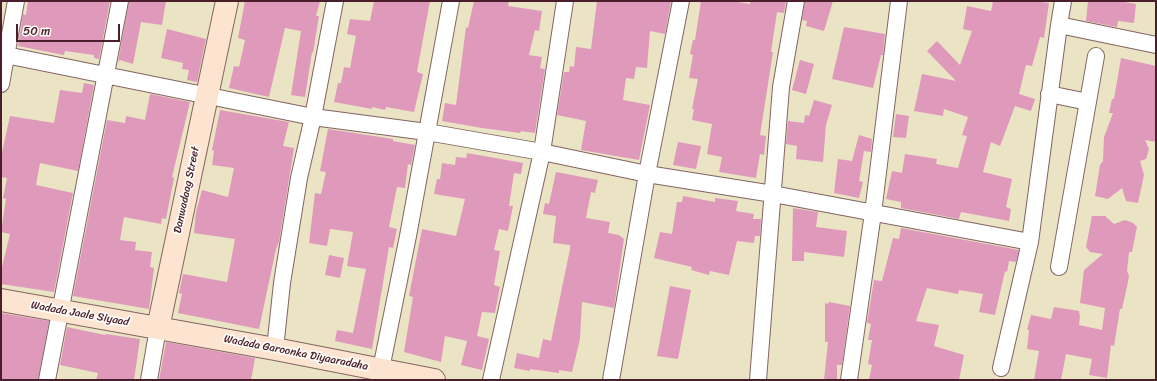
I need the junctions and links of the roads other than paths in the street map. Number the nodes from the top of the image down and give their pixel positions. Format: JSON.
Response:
{"nodes":[{"id":1,"x":16,"y":1,"type":"edge"},
{"id":2,"x":120,"y":1,"type":"edge"},
{"id":3,"x":227,"y":1,"type":"edge"},
{"id":4,"x":335,"y":1,"type":"edge"},
{"id":5,"x":451,"y":1,"type":"edge"},
{"id":6,"x":566,"y":1,"type":"edge"},
{"id":7,"x":681,"y":1,"type":"edge"},
{"id":8,"x":796,"y":1,"type":"edge"},
{"id":9,"x":899,"y":1,"type":"edge"},
{"id":10,"x":1064,"y":1,"type":"edge"},
{"id":11,"x":1059,"y":25,"type":"junction"},
{"id":12,"x":1156,"y":45,"type":"edge"},
{"id":13,"x":3,"y":54,"type":"edge"},
{"id":14,"x":1096,"y":56,"type":"dead end"},
{"id":15,"x":106,"y":75,"type":"junction"},
{"id":16,"x":1,"y":84,"type":"edge"},
{"id":17,"x":1049,"y":94,"type":"junction"},
{"id":18,"x":208,"y":96,"type":"junction"},
{"id":19,"x":1088,"y":102,"type":"junction"},
{"id":20,"x":313,"y":117,"type":"junction"},
{"id":21,"x":427,"y":132,"type":"junction"},
{"id":22,"x":542,"y":152,"type":"junction"},
{"id":23,"x":647,"y":174,"type":"junction"},
{"id":24,"x":773,"y":194,"type":"junction"},
{"id":25,"x":873,"y":213,"type":"junction"},
{"id":26,"x":1030,"y":242,"type":"junction"},
{"id":27,"x":1059,"y":267,"type":"dead end"},
{"id":28,"x":1,"y":300,"type":"edge"},
{"id":29,"x":61,"y":311,"type":"junction"},
{"id":30,"x":158,"y":328,"type":"junction"},
{"id":31,"x":275,"y":348,"type":"junction"},
{"id":32,"x":1001,"y":368,"type":"dead end"},
{"id":33,"x":381,"y":369,"type":"junction"},
{"id":34,"x":47,"y":380,"type":"edge"},
{"id":35,"x":149,"y":380,"type":"edge"},
{"id":36,"x":434,"y":380,"type":"edge"},
{"id":37,"x":491,"y":380,"type":"edge"},
{"id":38,"x":611,"y":380,"type":"edge"},
{"id":39,"x":758,"y":380,"type":"edge"},
{"id":40,"x":849,"y":380,"type":"edge"}],
"edges":[{"from":1,"to":13,"type":"street"},
{"from":2,"to":15,"type":"street"},
{"from":3,"to":18,"type":"main road","name":"Danwadaag Street"},
{"from":4,"to":20,"type":"street"},
{"from":5,"to":21,"type":"street"},
{"from":6,"to":22,"type":"street"},
{"from":7,"to":23,"type":"street"},
{"from":8,"to":24,"type":"street"},
{"from":9,"to":25,"type":"street"},
{"from":10,"to":11,"type":"street"},
{"from":11,"to":12,"type":"street"},
{"from":11,"to":17,"type":"street"},
{"from":13,"to":15,"type":"street"},
{"from":13,"to":16,"type":"street"},
{"from":14,"to":19,"type":"street"},
{"from":15,"to":18,"type":"street"},
{"from":15,"to":29,"type":"street"},
{"from":17,"to":19,"type":"street"},
{"from":17,"to":26,"type":"street"},
{"from":18,"to":20,"type":"street"},
{"from":18,"to":30,"type":"main road","name":"Danwadaag Street"},
{"from":19,"to":27,"type":"street"},
{"from":20,"to":21,"type":"street"},
{"from":20,"to":31,"type":"street"},
{"from":21,"to":22,"type":"street"},
{"from":21,"to":33,"type":"street"},
{"from":22,"to":23,"type":"street"},
{"from":22,"to":37,"type":"street"},
{"from":23,"to":24,"type":"street"},
{"from":23,"to":38,"type":"street"},
{"from":24,"to":25,"type":"street"},
{"from":24,"to":39,"type":"street"},
{"from":25,"to":26,"type":"street"},
{"from":25,"to":40,"type":"street"},
{"from":26,"to":32,"type":"street"},
{"from":28,"to":29,"type":"main road","name":"Wadada Jaale Siyaad"},
{"from":29,"to":30,"type":"main road","name":"Wadada Jaale Siyaad"},
{"from":29,"to":34,"type":"street"},
{"from":30,"to":31,"type":"main road","name":"Wadada Garoonka Diyaaradaha"},
{"from":30,"to":35,"type":"street","name":"Danwadaag Street"},
{"from":31,"to":33,"type":"main road","name":"Wadada Garoonka Diyaaradaha"},
{"from":33,"to":36,"type":"main road","name":"Wadada Garoonka Diyaaradaha"}]}
